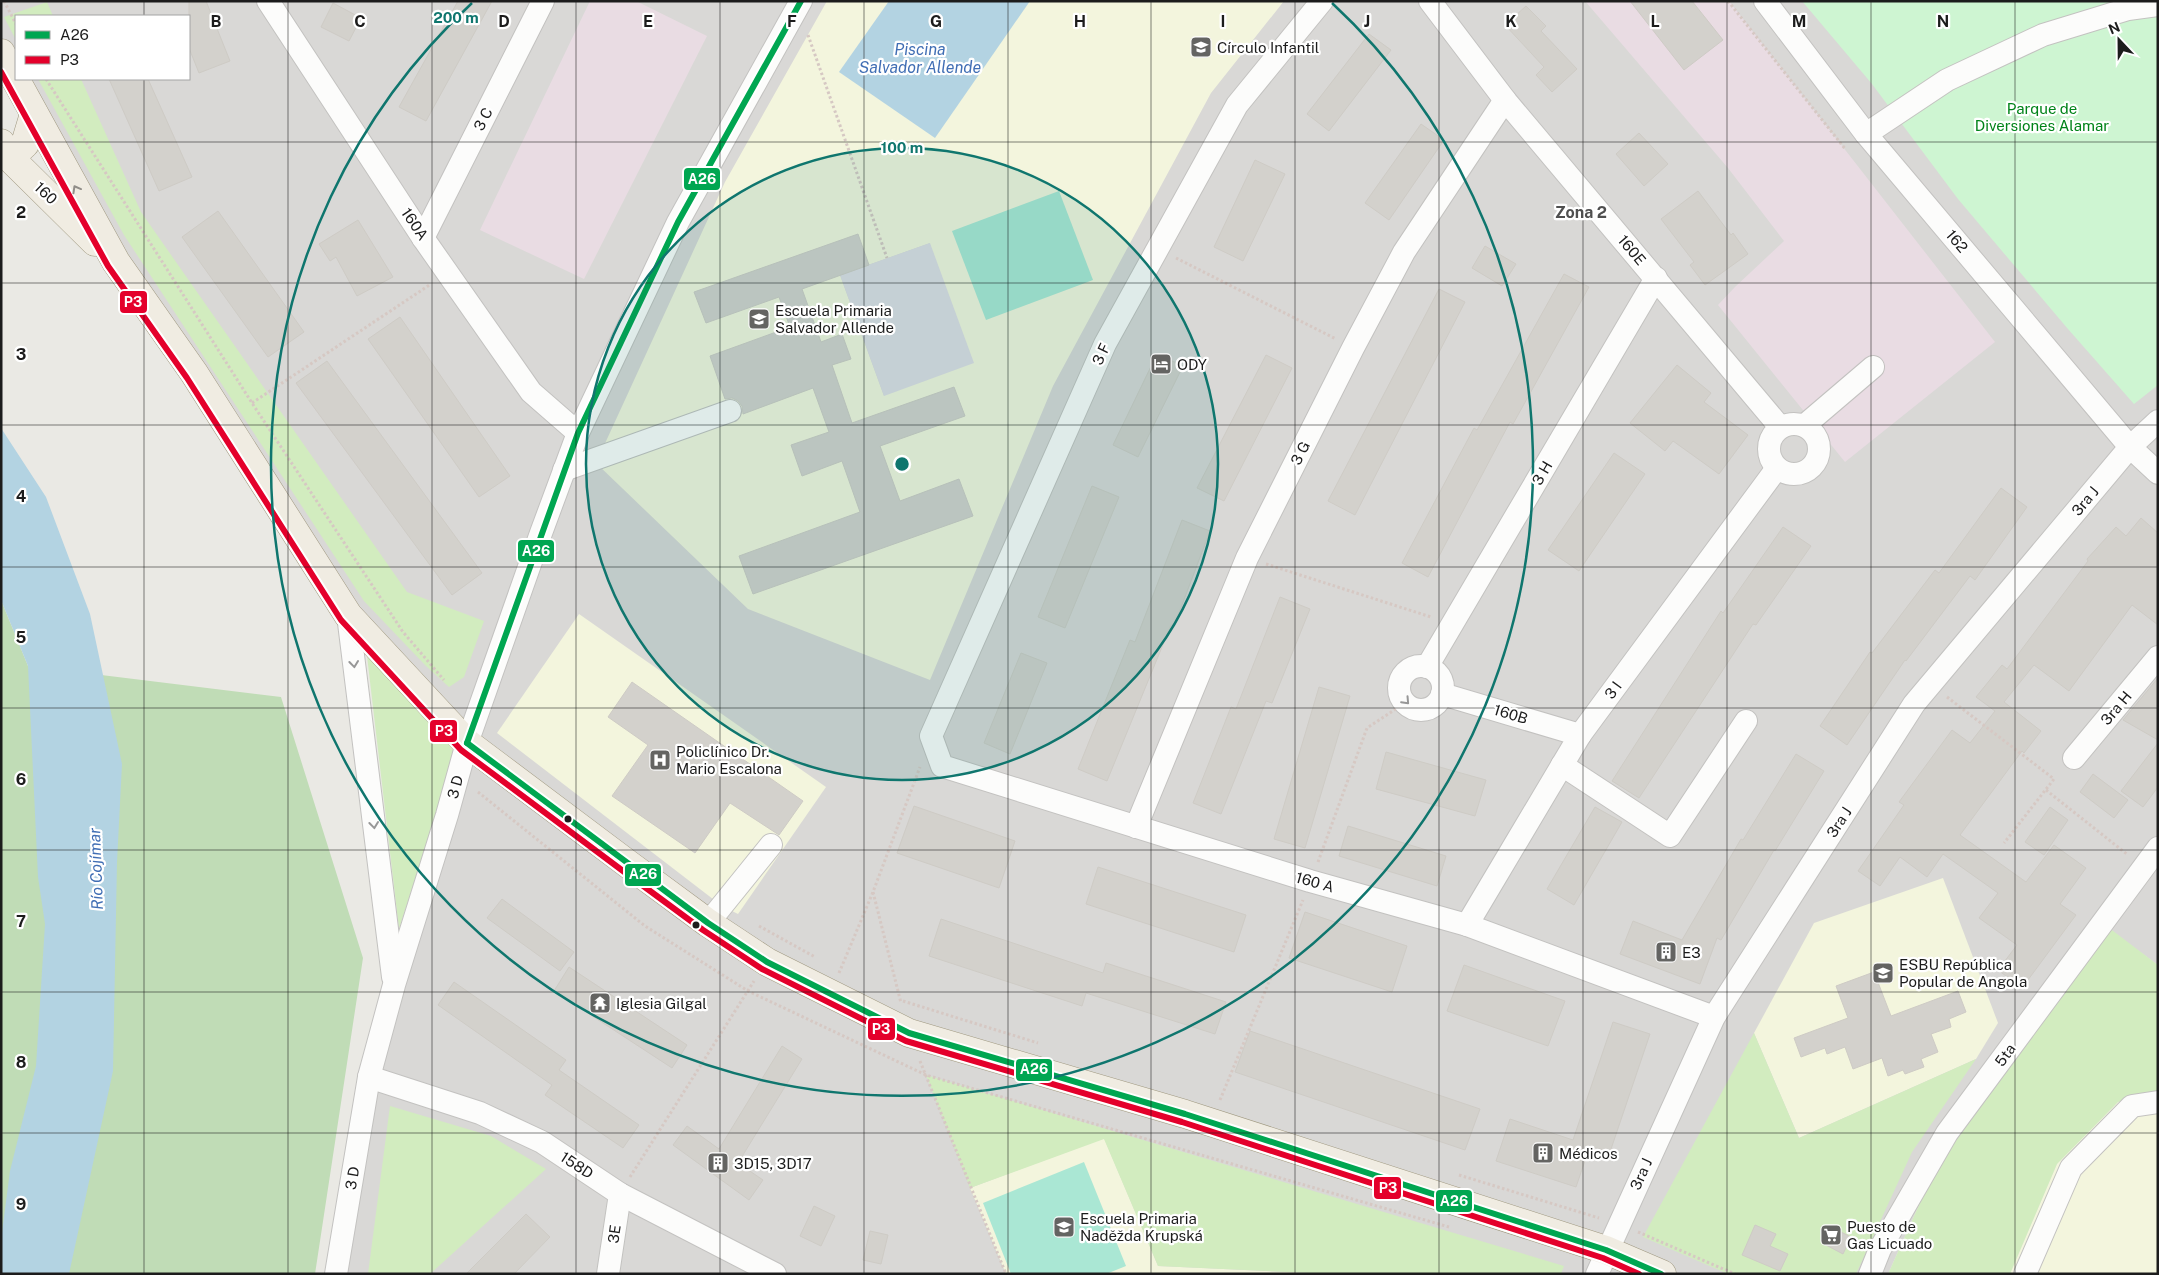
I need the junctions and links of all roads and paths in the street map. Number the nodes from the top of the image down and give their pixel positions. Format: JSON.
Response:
{"nodes":[{"id":1,"x":4,"y":1,"type":"edge"},
{"id":2,"x":543,"y":1,"type":"edge"},
{"id":3,"x":1322,"y":1,"type":"edge"},
{"id":4,"x":1430,"y":1,"type":"edge"},
{"id":5,"x":1728,"y":1,"type":"edge"},
{"id":6,"x":1765,"y":1,"type":"edge"},
{"id":7,"x":800,"y":4,"type":"edge"},
{"id":8,"x":2158,"y":5,"type":"edge"},
{"id":9,"x":279,"y":7,"type":"edge"},
{"id":10,"x":15,"y":22,"type":"edge"},
{"id":11,"x":1,"y":53,"type":"edge"},
{"id":12,"x":7,"y":77,"type":"edge"},
{"id":13,"x":47,"y":80,"type":"edge"},
{"id":14,"x":1505,"y":100,"type":"junction"},
{"id":15,"x":34,"y":114,"type":"junction"},
{"id":16,"x":1866,"y":134,"type":"junction"},
{"id":17,"x":1846,"y":150,"type":"dead end"},
{"id":18,"x":4,"y":152,"type":"edge"},
{"id":19,"x":423,"y":238,"type":"junction"},
{"id":20,"x":1158,"y":248,"type":"junction"},
{"id":21,"x":887,"y":258,"type":"dead end"},
{"id":22,"x":116,"y":262,"type":"junction"},
{"id":23,"x":448,"y":273,"type":"junction"},
{"id":24,"x":1656,"y":278,"type":"junction"},
{"id":25,"x":1353,"y":348,"type":"junction"},
{"id":26,"x":1873,"y":367,"type":"dead end"},
{"id":27,"x":252,"y":402,"type":"junction"},
{"id":28,"x":730,"y":411,"type":"dead end"},
{"id":29,"x":2158,"y":421,"type":"edge"},
{"id":30,"x":1805,"y":425,"type":"junction"},
{"id":31,"x":1780,"y":427,"type":"junction"},
{"id":32,"x":578,"y":433,"type":"junction"},
{"id":33,"x":2130,"y":447,"type":"junction"},
{"id":34,"x":1777,"y":468,"type":"junction"},
{"id":35,"x":564,"y":470,"type":"junction"},
{"id":36,"x":2158,"y":473,"type":"edge"},
{"id":37,"x":1247,"y":558,"type":"junction"},
{"id":38,"x":348,"y":615,"type":"junction"},
{"id":39,"x":1453,"y":624,"type":"junction"},
{"id":40,"x":2158,"y":657,"type":"edge"},
{"id":41,"x":1427,"y":667,"type":"junction"},
{"id":42,"x":446,"y":682,"type":"dead end"},
{"id":43,"x":1931,"y":684,"type":"junction"},
{"id":44,"x":1442,"y":694,"type":"junction"},
{"id":45,"x":1746,"y":721,"type":"dead end"},
{"id":46,"x":1580,"y":734,"type":"junction"},
{"id":47,"x":931,"y":736,"type":"junction"},
{"id":48,"x":467,"y":743,"type":"junction"},
{"id":49,"x":2074,"y":758,"type":"dead end"},
{"id":50,"x":1562,"y":765,"type":"junction"},
{"id":51,"x":2046,"y":790,"type":"junction"},
{"id":52,"x":1136,"y":827,"type":"junction"},
{"id":53,"x":2004,"y":843,"type":"dead end"},
{"id":54,"x":771,"y":845,"type":"dead end"},
{"id":55,"x":2158,"y":848,"type":"edge"},
{"id":56,"x":2143,"y":867,"type":"junction"},
{"id":57,"x":873,"y":892,"type":"junction"},
{"id":58,"x":753,"y":922,"type":"dead end"},
{"id":59,"x":708,"y":923,"type":"junction"},
{"id":60,"x":1467,"y":925,"type":"junction"},
{"id":61,"x":816,"y":958,"type":"dead end"},
{"id":62,"x":767,"y":962,"type":"junction"},
{"id":63,"x":832,"y":966,"type":"dead end"},
{"id":64,"x":849,"y":975,"type":"dead end"},
{"id":65,"x":835,"y":983,"type":"junction"},
{"id":66,"x":394,"y":985,"type":"junction"},
{"id":67,"x":892,"y":996,"type":"dead end"},
{"id":68,"x":900,"y":1000,"type":"junction"},
{"id":69,"x":1714,"y":1017,"type":"junction"},
{"id":70,"x":909,"y":1034,"type":"junction"},
{"id":71,"x":1041,"y":1044,"type":"dead end"},
{"id":72,"x":370,"y":1077,"type":"junction"},
{"id":73,"x":1220,"y":1100,"type":"dead end"},
{"id":74,"x":2158,"y":1102,"type":"edge"},
{"id":75,"x":1229,"y":1104,"type":"dead end"},
{"id":76,"x":1457,"y":1174,"type":"dead end"},
{"id":77,"x":620,"y":1194,"type":"junction"},
{"id":78,"x":1618,"y":1224,"type":"junction"},
{"id":79,"x":1602,"y":1262,"type":"edge"},
{"id":80,"x":336,"y":1274,"type":"edge"},
{"id":81,"x":608,"y":1274,"type":"edge"},
{"id":82,"x":775,"y":1274,"type":"edge"},
{"id":83,"x":1006,"y":1274,"type":"edge"},
{"id":84,"x":1662,"y":1274,"type":"edge"},
{"id":85,"x":1735,"y":1274,"type":"edge"},
{"id":86,"x":1870,"y":1274,"type":"edge"},
{"id":87,"x":2025,"y":1274,"type":"edge"}],
"edges":[{"from":1,"to":10,"type":"path"},
{"from":2,"to":19,"type":"street","name":"3 C"},
{"from":3,"to":20,"type":"street","name":"3 F"},
{"from":4,"to":14,"type":"street","name":"160E"},
{"from":5,"to":17,"type":"path"},
{"from":6,"to":16,"type":"street","name":"162"},
{"from":7,"to":21,"type":"path"},
{"from":7,"to":32,"type":"street","name":"3 D"},
{"from":8,"to":16,"type":"street"},
{"from":9,"to":19,"type":"street","name":"160A"},
{"from":11,"to":12,"type":"main road","name":"160"},
{"from":12,"to":15,"type":"main road","name":"160"},
{"from":13,"to":27,"type":"path"},
{"from":14,"to":24,"type":"street","name":"160E"},
{"from":14,"to":25,"type":"street","name":"3 G"},
{"from":15,"to":18,"type":"main road"},
{"from":22,"to":15,"type":"main road","name":"160","one_way":true},
{"from":16,"to":33,"type":"street","name":"162"},
{"from":18,"to":22,"type":"main road","name":"160"},
{"from":19,"to":23,"type":"street","name":"160A"},
{"from":20,"to":25,"type":"path"},
{"from":20,"to":47,"type":"street","name":"3 F"},
{"from":22,"to":38,"type":"main road","name":"160"},
{"from":23,"to":27,"type":"path"},
{"from":23,"to":32,"type":"street","name":"160A"},
{"from":24,"to":31,"type":"street","name":"160E"},
{"from":24,"to":39,"type":"street","name":"3 H"},
{"from":25,"to":37,"type":"street","name":"3 G"},
{"from":26,"to":30,"type":"street"},
{"from":27,"to":42,"type":"path"},
{"from":28,"to":35,"type":"street"},
{"from":29,"to":33,"type":"street","name":"3ra J"},
{"from":30,"to":31,"type":"street"},
{"from":30,"to":34,"type":"street"},
{"from":31,"to":34,"type":"street"},
{"from":32,"to":35,"type":"street","name":"3 D"},
{"from":33,"to":36,"type":"street","name":"162"},
{"from":33,"to":43,"type":"street","name":"3ra J"},
{"from":34,"to":46,"type":"street","name":"3 I"},
{"from":35,"to":48,"type":"street","name":"3 D"},
{"from":37,"to":39,"type":"path"},
{"from":37,"to":52,"type":"street","name":"3 G"},
{"from":38,"to":48,"type":"main road","name":"160"},
{"from":38,"to":66,"type":"street","one_way":true},
{"from":39,"to":41,"type":"street","name":"3 H"},
{"from":40,"to":49,"type":"street","name":"3ra H"},
{"from":41,"to":44,"type":"street"},
{"from":41,"to":44,"type":"street","one_way":true},
{"from":43,"to":51,"type":"path"},
{"from":43,"to":69,"type":"street","name":"3ra J"},
{"from":44,"to":46,"type":"street","name":"160B"},
{"from":45,"to":50,"type":"street"},
{"from":46,"to":50,"type":"street","name":"3 I"},
{"from":47,"to":52,"type":"street","name":"160 A"},
{"from":47,"to":57,"type":"path"},
{"from":48,"to":59,"type":"main road","name":"160"},
{"from":48,"to":66,"type":"street","name":"3 D"},
{"from":50,"to":60,"type":"street","name":"3 I"},
{"from":51,"to":53,"type":"path"},
{"from":51,"to":56,"type":"path"},
{"from":52,"to":60,"type":"street","name":"160 A"},
{"from":54,"to":59,"type":"street"},
{"from":55,"to":56,"type":"street","name":"5ta"},
{"from":56,"to":86,"type":"street","name":"5ta"},
{"from":57,"to":65,"type":"path"},
{"from":57,"to":68,"type":"path"},
{"from":58,"to":61,"type":"path"},
{"from":59,"to":62,"type":"main road","name":"160"},
{"from":60,"to":69,"type":"street","name":"160 A"},
{"from":62,"to":65,"type":"main road","name":"160"},
{"from":62,"to":77,"type":"path"},
{"from":63,"to":65,"type":"path"},
{"from":64,"to":65,"type":"path"},
{"from":65,"to":70,"type":"main road","name":"160"},
{"from":66,"to":72,"type":"street","name":"3 D"},
{"from":67,"to":68,"type":"path"},
{"from":68,"to":70,"type":"path"},
{"from":68,"to":71,"type":"path"},
{"from":69,"to":78,"type":"street","name":"3ra J"},
{"from":70,"to":79,"type":"main road","name":"160"},
{"from":70,"to":83,"type":"path"},
{"from":72,"to":77,"type":"street","name":"158D"},
{"from":72,"to":80,"type":"street","name":"3 D"},
{"from":73,"to":75,"type":"path"},
{"from":74,"to":87,"type":"street"},
{"from":76,"to":78,"type":"path"},
{"from":77,"to":81,"type":"street","name":"3E"},
{"from":77,"to":82,"type":"street","name":"158D"},
{"from":78,"to":79,"type":"street","name":"3ra J"},
{"from":78,"to":85,"type":"path"},
{"from":79,"to":84,"type":"main road","name":"160"}]}
